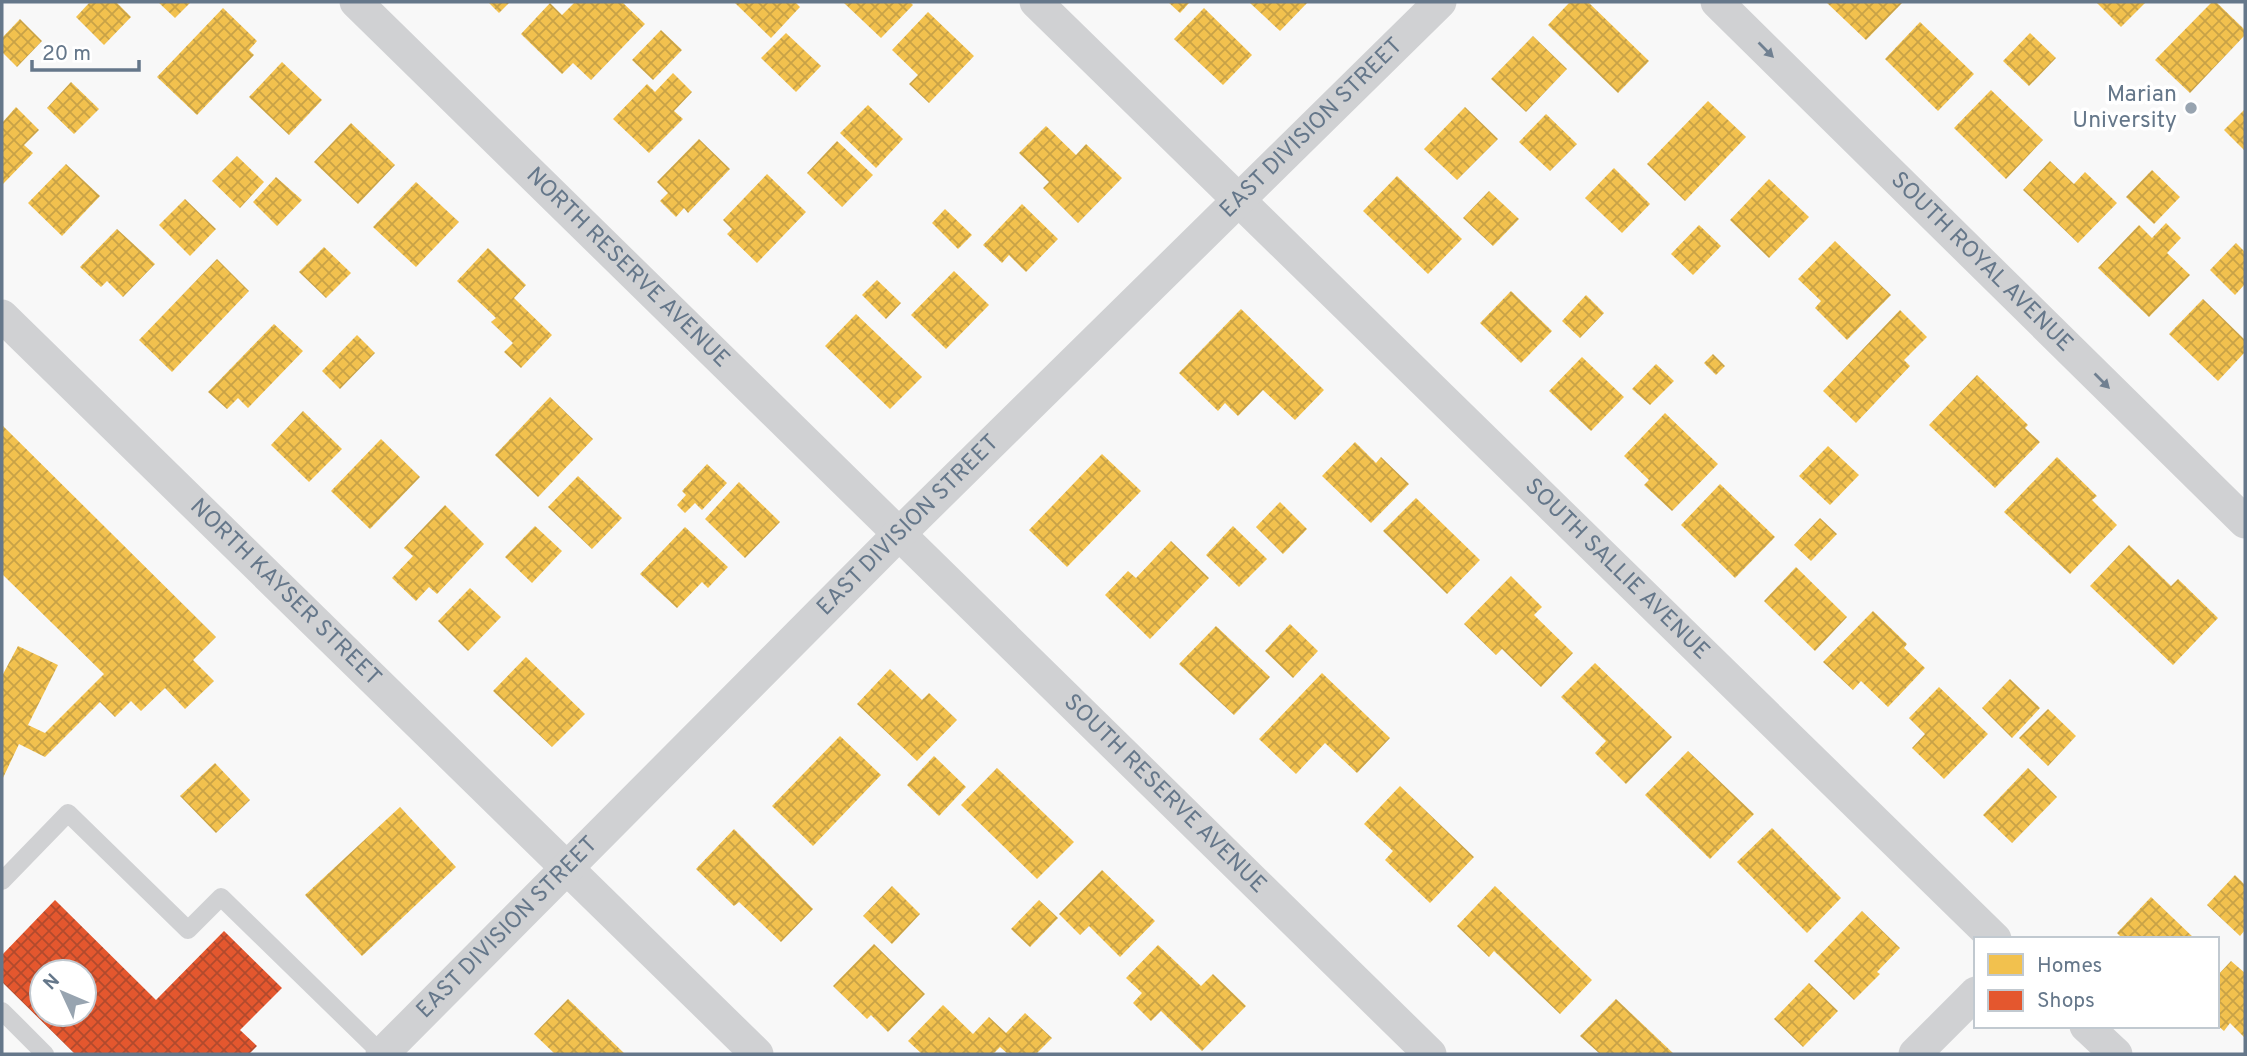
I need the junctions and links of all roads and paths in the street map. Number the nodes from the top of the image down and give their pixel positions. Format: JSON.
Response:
{"nodes":[{"id":1,"x":356,"y":2,"type":"edge"},
{"id":2,"x":1036,"y":2,"type":"edge"},
{"id":3,"x":1440,"y":2,"type":"edge"},
{"id":4,"x":1717,"y":2,"type":"edge"},
{"id":5,"x":1240,"y":202,"type":"junction"},
{"id":6,"x":2,"y":316,"type":"edge"},
{"id":7,"x":2245,"y":522,"type":"edge"},
{"id":8,"x":900,"y":533,"type":"junction"},
{"id":9,"x":567,"y":869,"type":"junction"},
{"id":10,"x":2,"y":881,"type":"edge"},
{"id":11,"x":1993,"y":937,"type":"edge"},
{"id":12,"x":1974,"y":995,"type":"edge"},
{"id":13,"x":2,"y":1011,"type":"edge"},
{"id":14,"x":2088,"y":1028,"type":"edge"},
{"id":15,"x":45,"y":1054,"type":"edge"},
{"id":16,"x":382,"y":1054,"type":"edge"},
{"id":17,"x":757,"y":1054,"type":"edge"},
{"id":18,"x":1430,"y":1054,"type":"edge"},
{"id":19,"x":1914,"y":1054,"type":"edge"},
{"id":20,"x":2116,"y":1054,"type":"edge"}],
"edges":[{"from":1,"to":8,"type":"street","name":"NORTH RESERVE AVENUE"},
{"from":2,"to":5,"type":"street","name":"SOUTH SALLIE AVENUE"},
{"from":3,"to":5,"type":"street","name":"EAST DIVISION STREET"},
{"from":4,"to":7,"type":"street","name":"SOUTH ROYAL AVENUE","one_way":true},
{"from":5,"to":8,"type":"street","name":"EAST DIVISION STREET"},
{"from":5,"to":11,"type":"street","name":"SOUTH SALLIE AVENUE"},
{"from":6,"to":9,"type":"street","name":"NORTH KAYSER STREET"},
{"from":8,"to":9,"type":"street","name":"EAST DIVISION STREET"},
{"from":8,"to":18,"type":"street","name":"SOUTH RESERVE AVENUE"},
{"from":9,"to":16,"type":"street","name":"EAST DIVISION STREET"},
{"from":9,"to":17,"type":"street","name":"NORTH KAYSER STREET"},
{"from":10,"to":16,"type":"lane"},
{"from":12,"to":19,"type":"street"},
{"from":13,"to":15,"type":"lane"},
{"from":14,"to":20,"type":"street"}]}
